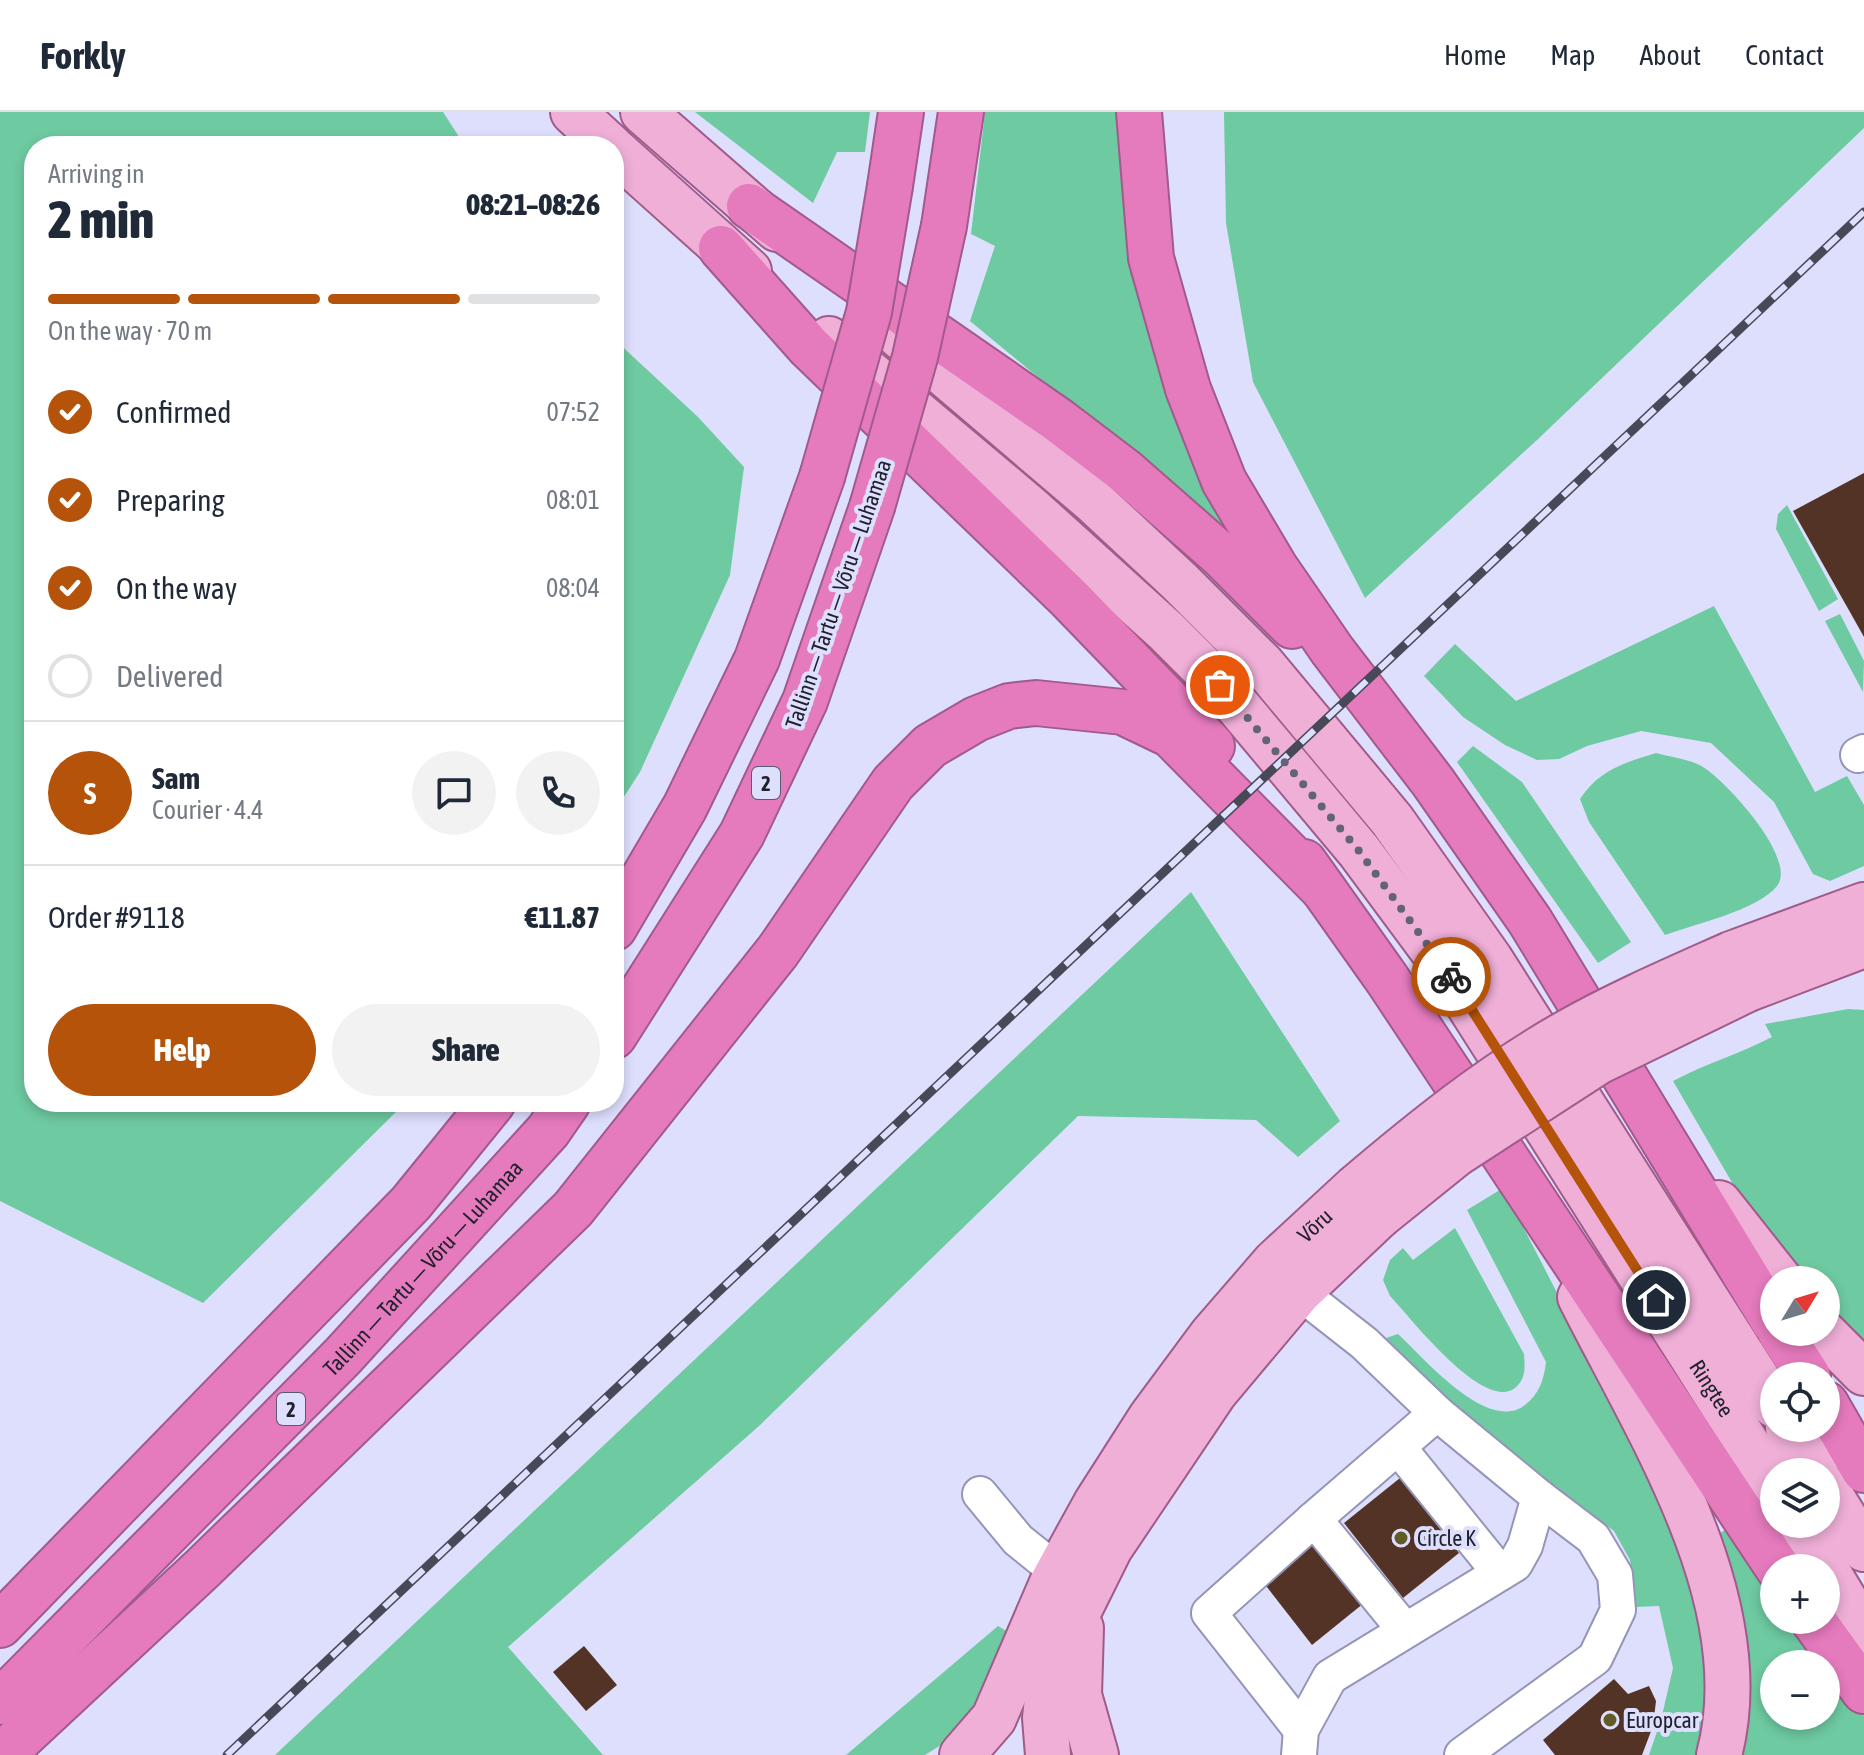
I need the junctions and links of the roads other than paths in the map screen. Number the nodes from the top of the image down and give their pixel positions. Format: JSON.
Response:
{"nodes":[{"id":1,"x":573,"y":112,"type":"edge"},
{"id":2,"x":643,"y":112,"type":"edge"},
{"id":3,"x":901,"y":112,"type":"edge"},
{"id":4,"x":961,"y":112,"type":"edge"},
{"id":5,"x":1139,"y":112,"type":"edge"},
{"id":6,"x":599,"y":136,"type":"edge"},
{"id":7,"x":624,"y":159,"type":"edge"},
{"id":8,"x":749,"y":206,"type":"junction"},
{"id":9,"x":721,"y":248,"type":"junction"},
{"id":10,"x":1433,"y":782,"type":"junction"},
{"id":11,"x":1321,"y":887,"type":"junction"},
{"id":12,"x":1864,"y":905,"type":"edge"},
{"id":13,"x":624,"y":911,"type":"edge"},
{"id":14,"x":1864,"y":945,"type":"edge"},
{"id":15,"x":1795,"y":970,"type":"junction"},
{"id":16,"x":1739,"y":972,"type":"junction"},
{"id":17,"x":1864,"y":972,"type":"edge"},
{"id":18,"x":624,"y":1022,"type":"edge"},
{"id":19,"x":1642,"y":1106,"type":"junction"},
{"id":20,"x":485,"y":1112,"type":"edge"},
{"id":21,"x":561,"y":1112,"type":"edge"},
{"id":22,"x":1367,"y":1202,"type":"junction"},
{"id":23,"x":1535,"y":1206,"type":"junction"},
{"id":24,"x":1769,"y":1266,"type":"edge"},
{"id":25,"x":1299,"y":1292,"type":"junction"},
{"id":26,"x":1760,"y":1299,"type":"edge"},
{"id":27,"x":1837,"y":1346,"type":"edge"},
{"id":28,"x":1864,"y":1373,"type":"edge"},
{"id":29,"x":1760,"y":1383,"type":"edge"},
{"id":30,"x":1437,"y":1413,"type":"junction"},
{"id":31,"x":1840,"y":1428,"type":"edge"},
{"id":32,"x":1398,"y":1447,"type":"junction"},
{"id":33,"x":1760,"y":1464,"type":"edge"},
{"id":34,"x":1864,"y":1470,"type":"edge"},
{"id":35,"x":980,"y":1494,"type":"dead end"},
{"id":36,"x":1539,"y":1497,"type":"junction"},
{"id":37,"x":1840,"y":1510,"type":"edge"},
{"id":38,"x":1314,"y":1519,"type":"junction"},
{"id":39,"x":1864,"y":1549,"type":"edge"},
{"id":40,"x":1769,"y":1554,"type":"edge"},
{"id":41,"x":1500,"y":1573,"type":"junction"},
{"id":42,"x":1070,"y":1585,"type":"junction"},
{"id":43,"x":1840,"y":1592,"type":"edge"},
{"id":44,"x":0,"y":1625,"type":"edge"},
{"id":45,"x":1404,"y":1629,"type":"junction"},
{"id":46,"x":1864,"y":1632,"type":"edge"},
{"id":47,"x":1823,"y":1634,"type":"edge"},
{"id":48,"x":1864,"y":1691,"type":"edge"},
{"id":49,"x":0,"y":1702,"type":"edge"},
{"id":50,"x":1300,"y":1742,"type":"edge"},
{"id":51,"x":2,"y":1755,"type":"edge"},
{"id":52,"x":962,"y":1755,"type":"edge"},
{"id":53,"x":1048,"y":1755,"type":"edge"},
{"id":54,"x":1096,"y":1755,"type":"edge"},
{"id":55,"x":1462,"y":1755,"type":"edge"},
{"id":56,"x":1719,"y":1755,"type":"edge"}],
"edges":[{"from":1,"to":6,"type":"main road","name":"Ringtee"},
{"from":2,"to":8,"type":"main road","name":"Ringtee"},
{"from":3,"to":13,"type":"highway","bridge":true},
{"from":4,"to":18,"type":"highway","name":"Tallinn — Tartu — Võru — Luhamaa","number":"2","bridge":true},
{"from":5,"to":10,"type":"highway"},
{"from":7,"to":9,"type":"main road","name":"Ringtee"},
{"from":8,"to":10,"type":"highway"},
{"from":8,"to":29,"type":"main road","name":"Ringtee"},
{"from":9,"to":11,"type":"highway"},
{"from":9,"to":33,"type":"main road","name":"Ringtee"},
{"from":10,"to":19,"type":"highway"},
{"from":11,"to":23,"type":"highway"},
{"from":11,"to":51,"type":"highway"},
{"from":12,"to":16,"type":"main road","name":"Võru"},
{"from":14,"to":15,"type":"main road","name":"Võru"},
{"from":15,"to":16,"type":"main road","name":"Võru"},
{"from":15,"to":17,"type":"main road"},
{"from":16,"to":22,"type":"main road","name":"Võru","bridge":true},
{"from":19,"to":24,"type":"main road"},
{"from":19,"to":26,"type":"highway"},
{"from":20,"to":44,"type":"highway"},
{"from":21,"to":49,"type":"highway","name":"Tallinn — Tartu — Võru — Luhamaa","number":"2"},
{"from":22,"to":25,"type":"main road","name":"Võru"},
{"from":22,"to":42,"type":"main road","name":"Võru"},
{"from":23,"to":40,"type":"highway"},
{"from":23,"to":56,"type":"main road"},
{"from":25,"to":30,"type":"lane"},
{"from":25,"to":42,"type":"main road","name":"Võru"},
{"from":27,"to":28,"type":"main road"},
{"from":30,"to":32,"type":"lane"},
{"from":30,"to":36,"type":"lane"},
{"from":31,"to":34,"type":"highway"},
{"from":32,"to":38,"type":"lane"},
{"from":32,"to":41,"type":"lane"},
{"from":35,"to":42,"type":"lane"},
{"from":36,"to":41,"type":"lane"},
{"from":36,"to":55,"type":"lane"},
{"from":37,"to":39,"type":"main road"},
{"from":38,"to":45,"type":"lane"},
{"from":38,"to":50,"type":"lane"},
{"from":41,"to":45,"type":"lane"},
{"from":42,"to":52,"type":"main road","name":"Võru"},
{"from":42,"to":53,"type":"main road","name":"Võru"},
{"from":42,"to":54,"type":"main road"},
{"from":43,"to":46,"type":"main road"},
{"from":45,"to":50,"type":"lane"},
{"from":47,"to":48,"type":"highway"}]}
